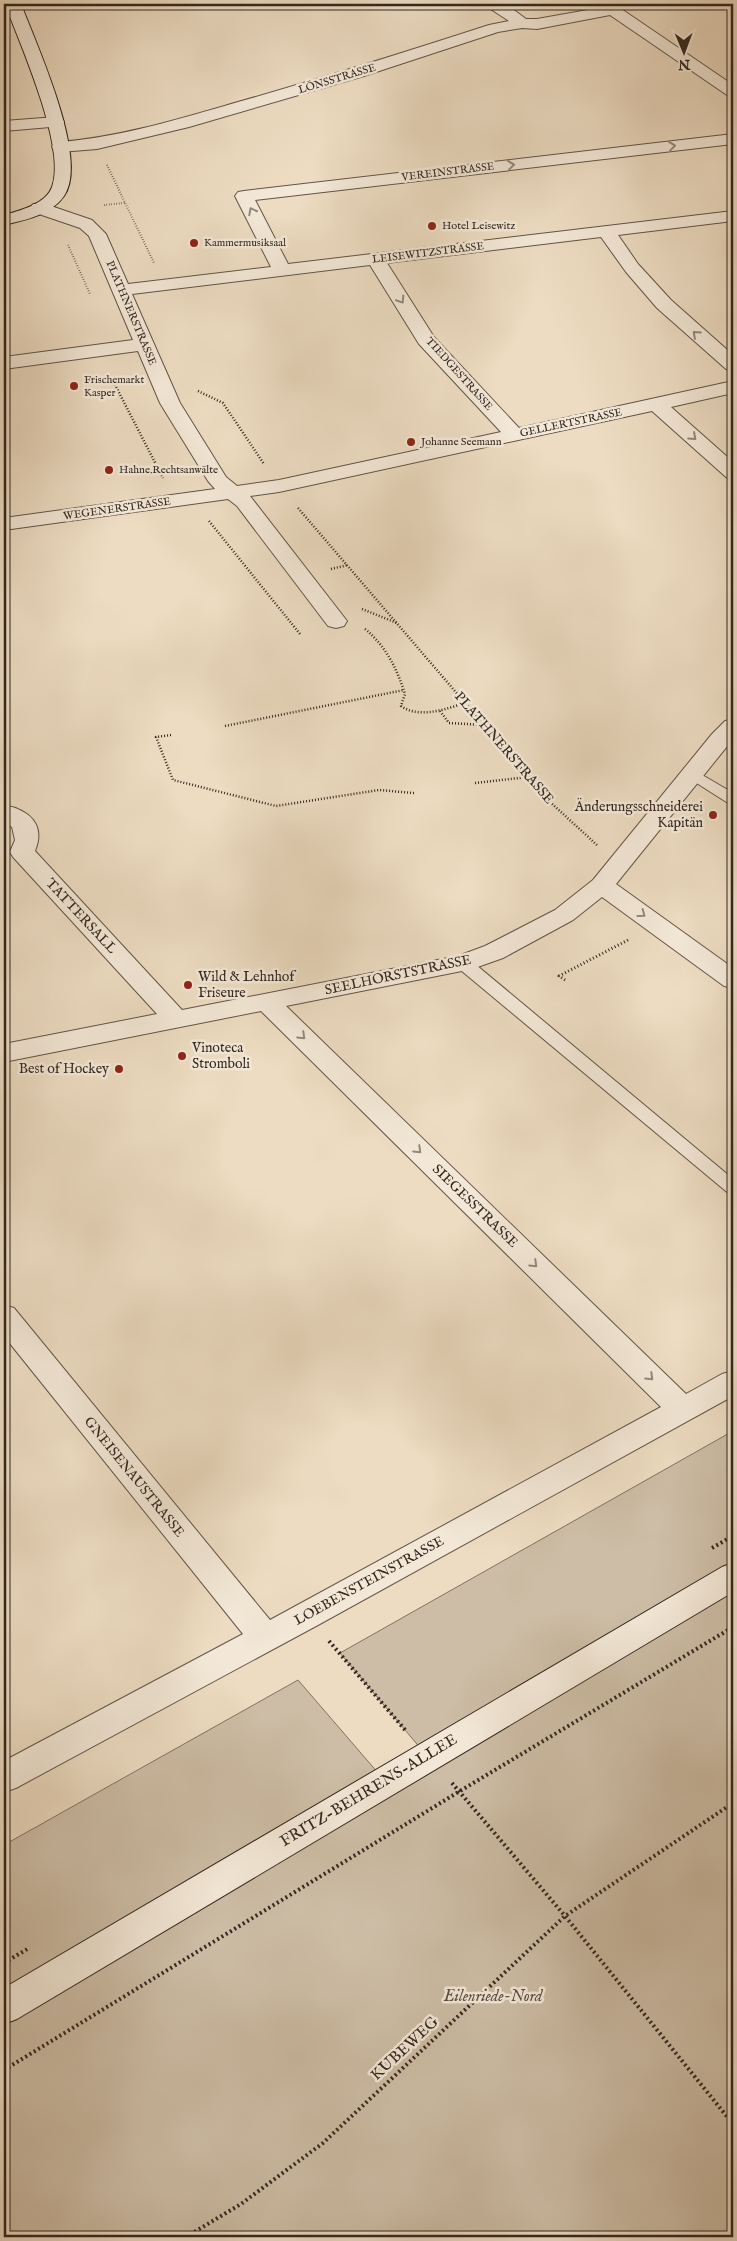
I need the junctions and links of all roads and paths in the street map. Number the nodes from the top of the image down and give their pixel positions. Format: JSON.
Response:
{"nodes":[{"id":1,"x":13,"y":4,"type":"edge"},
{"id":2,"x":492,"y":4,"type":"edge"},
{"id":3,"x":608,"y":7,"type":"edge"},
{"id":4,"x":522,"y":23,"type":"junction"},
{"id":5,"x":733,"y":92,"type":"edge"},
{"id":6,"x":56,"y":122,"type":"junction"},
{"id":7,"x":4,"y":126,"type":"edge"},
{"id":8,"x":733,"y":139,"type":"edge"},
{"id":9,"x":97,"y":144,"type":"junction"},
{"id":10,"x":60,"y":147,"type":"junction"},
{"id":11,"x":39,"y":208,"type":"junction"},
{"id":12,"x":733,"y":216,"type":"edge"},
{"id":13,"x":4,"y":220,"type":"edge"},
{"id":14,"x":606,"y":231,"type":"junction"},
{"id":15,"x":64,"y":238,"type":"dead end"},
{"id":16,"x":375,"y":259,"type":"junction"},
{"id":17,"x":155,"y":264,"type":"dead end"},
{"id":18,"x":282,"y":270,"type":"junction"},
{"id":19,"x":123,"y":290,"type":"junction"},
{"id":20,"x":144,"y":344,"type":"junction"},
{"id":21,"x":113,"y":347,"type":"junction"},
{"id":22,"x":4,"y":363,"type":"edge"},
{"id":23,"x":733,"y":365,"type":"edge"},
{"id":24,"x":733,"y":387,"type":"edge"},
{"id":25,"x":656,"y":404,"type":"junction"},
{"id":26,"x":515,"y":435,"type":"junction"},
{"id":27,"x":733,"y":473,"type":"edge"},
{"id":28,"x":231,"y":493,"type":"junction"},
{"id":29,"x":4,"y":524,"type":"edge"},
{"id":30,"x":336,"y":621,"type":"joint"},
{"id":31,"x":398,"y":624,"type":"dead end"},
{"id":32,"x":404,"y":690,"type":"junction"},
{"id":33,"x":465,"y":703,"type":"junction"},
{"id":34,"x":440,"y":711,"type":"junction"},
{"id":35,"x":484,"y":725,"type":"junction"},
{"id":36,"x":225,"y":726,"type":"dead end"},
{"id":37,"x":733,"y":726,"type":"edge"},
{"id":38,"x":172,"y":735,"type":"dead end"},
{"id":39,"x":692,"y":774,"type":"junction"},
{"id":40,"x":529,"y":777,"type":"junction"},
{"id":41,"x":475,"y":783,"type":"dead end"},
{"id":42,"x":414,"y":793,"type":"dead end"},
{"id":43,"x":733,"y":800,"type":"edge"},
{"id":44,"x":4,"y":812,"type":"edge"},
{"id":45,"x":622,"y":858,"type":"junction"},
{"id":46,"x":602,"y":885,"type":"junction"},
{"id":47,"x":657,"y":925,"type":"junction"},
{"id":48,"x":463,"y":963,"type":"junction"},
{"id":49,"x":565,"y":980,"type":"dead end"},
{"id":50,"x":733,"y":980,"type":"edge"},
{"id":51,"x":267,"y":1002,"type":"junction"},
{"id":52,"x":176,"y":1019,"type":"junction"},
{"id":53,"x":4,"y":1053,"type":"edge"},
{"id":54,"x":733,"y":1188,"type":"edge"},
{"id":55,"x":4,"y":1316,"type":"edge"},
{"id":56,"x":733,"y":1382,"type":"edge"},
{"id":57,"x":682,"y":1410,"type":"junction"},
{"id":58,"x":733,"y":1576,"type":"edge"},
{"id":59,"x":306,"y":1616,"type":"junction"},
{"id":60,"x":733,"y":1627,"type":"edge"},
{"id":61,"x":265,"y":1638,"type":"junction"},
{"id":62,"x":427,"y":1757,"type":"junction"},
{"id":63,"x":4,"y":1778,"type":"edge"},
{"id":64,"x":460,"y":1791,"type":"junction"},
{"id":65,"x":733,"y":1804,"type":"edge"},
{"id":66,"x":565,"y":1916,"type":"junction"},
{"id":67,"x":4,"y":2007,"type":"edge"},
{"id":68,"x":4,"y":2070,"type":"edge"},
{"id":69,"x":733,"y":2124,"type":"edge"},
{"id":70,"x":186,"y":2237,"type":"edge"}],
"edges":[{"from":1,"to":6,"type":"street"},
{"from":2,"to":4,"type":"street"},
{"from":3,"to":4,"type":"street","name":"LÖNSSTRASSE"},
{"from":3,"to":5,"type":"street"},
{"from":4,"to":9,"type":"street","name":"LÖNSSTRASSE"},
{"from":6,"to":7,"type":"street"},
{"from":6,"to":10,"type":"street"},
{"from":18,"to":8,"type":"street","name":"VEREINSTRASSE","one_way":true},
{"from":9,"to":10,"type":"street","name":"LÖNSSTRASSE"},
{"from":9,"to":17,"type":"path"},
{"from":10,"to":11,"type":"street"},
{"from":11,"to":13,"type":"street"},
{"from":11,"to":19,"type":"street","name":"PLATHNERSTRASSE"},
{"from":12,"to":14,"type":"street","name":"LEISEWITZSTRASSE"},
{"from":14,"to":16,"type":"street","name":"LEISEWITZSTRASSE"},
{"from":23,"to":14,"type":"street","one_way":true},
{"from":15,"to":21,"type":"path"},
{"from":16,"to":18,"type":"street","name":"LEISEWITZSTRASSE"},
{"from":16,"to":26,"type":"street","name":"TIEDGESTRASSE","one_way":true},
{"from":18,"to":19,"type":"street","name":"LEISEWITZSTRASSE"},
{"from":19,"to":20,"type":"street","name":"PLATHNERSTRASSE"},
{"from":20,"to":21,"type":"street"},
{"from":20,"to":28,"type":"street","name":"PLATHNERSTRASSE"},
{"from":21,"to":22,"type":"street"},
{"from":24,"to":25,"type":"street","name":"GELLERTSTRASSE"},
{"from":25,"to":26,"type":"street","name":"GELLERTSTRASSE"},
{"from":25,"to":27,"type":"street","one_way":true},
{"from":26,"to":28,"type":"street","name":"GELLERTSTRASSE"},
{"from":28,"to":29,"type":"street","name":"WEGENERSTRASSE"},
{"from":28,"to":30,"type":"street","name":"PLATHNERSTRASSE"},
{"from":30,"to":32,"type":"path"},
{"from":31,"to":33,"type":"path","name":"PLATHNERSTRASSE"},
{"from":32,"to":34,"type":"path"},
{"from":32,"to":36,"type":"path"},
{"from":33,"to":34,"type":"path"},
{"from":33,"to":35,"type":"path","name":"PLATHNERSTRASSE"},
{"from":34,"to":35,"type":"path"},
{"from":35,"to":40,"type":"path","name":"PLATHNERSTRASSE"},
{"from":37,"to":39,"type":"street","name":"SEELHORSTSTRASSE"},
{"from":38,"to":42,"type":"path"},
{"from":39,"to":43,"type":"lane"},
{"from":39,"to":45,"type":"street","name":"SEELHORSTSTRASSE"},
{"from":40,"to":41,"type":"path"},
{"from":40,"to":45,"type":"path","name":"PLATHNERSTRASSE"},
{"from":44,"to":52,"type":"street","name":"TATTERSALL"},
{"from":45,"to":46,"type":"street","name":"SEELHORSTSTRASSE"},
{"from":46,"to":47,"type":"street","one_way":true},
{"from":46,"to":48,"type":"street","name":"SEELHORSTSTRASSE"},
{"from":47,"to":49,"type":"path"},
{"from":47,"to":50,"type":"street"},
{"from":48,"to":51,"type":"street","name":"SEELHORSTSTRASSE"},
{"from":48,"to":54,"type":"lane"},
{"from":51,"to":52,"type":"street","name":"SEELHORSTSTRASSE"},
{"from":51,"to":57,"type":"street","name":"SIEGESSTRASSE","one_way":true},
{"from":52,"to":53,"type":"street","name":"SEELHORSTSTRASSE"},
{"from":55,"to":61,"type":"street","name":"GNEISENAUSTRASSE"},
{"from":56,"to":57,"type":"street","name":"LOEBENSTEINSTRASSE"},
{"from":57,"to":59,"type":"street","name":"LOEBENSTEINSTRASSE"},
{"from":58,"to":62,"type":"street","name":"FRITZ-BEHRENS-ALLEE"},
{"from":59,"to":61,"type":"street","name":"LOEBENSTEINSTRASSE"},
{"from":59,"to":62,"type":"path"},
{"from":60,"to":64,"type":"path"},
{"from":61,"to":63,"type":"street","name":"LOEBENSTEINSTRASSE"},
{"from":62,"to":64,"type":"path"},
{"from":62,"to":67,"type":"street","name":"FRITZ-BEHRENS-ALLEE"},
{"from":64,"to":66,"type":"path"},
{"from":64,"to":68,"type":"path"},
{"from":65,"to":66,"type":"path","name":"KUBEWEG"},
{"from":66,"to":69,"type":"path"},
{"from":66,"to":70,"type":"path","name":"KUBEWEG"}]}
